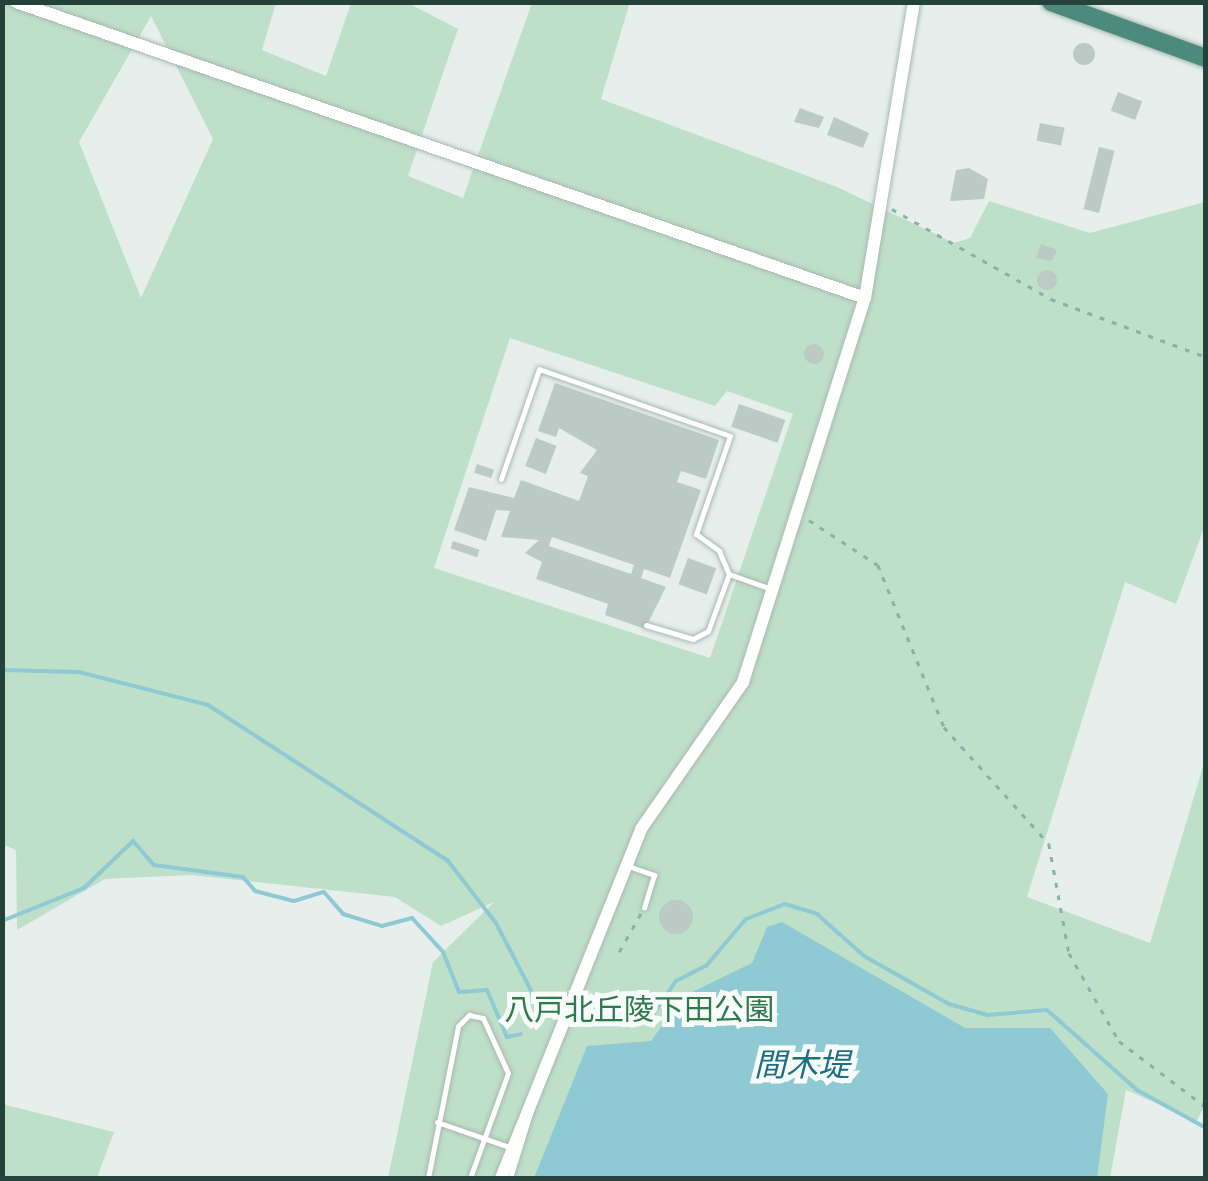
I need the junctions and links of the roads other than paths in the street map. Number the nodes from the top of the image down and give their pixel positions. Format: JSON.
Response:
{"nodes":[{"id":1,"x":16,"y":2,"type":"edge"},
{"id":2,"x":914,"y":2,"type":"edge"},
{"id":3,"x":1051,"y":2,"type":"edge"},
{"id":4,"x":1206,"y":58,"type":"edge"},
{"id":5,"x":864,"y":298,"type":"junction"},
{"id":6,"x":501,"y":479,"type":"dead end"},
{"id":7,"x":729,"y":574,"type":"junction"},
{"id":8,"x":774,"y":590,"type":"junction"},
{"id":9,"x":646,"y":626,"type":"dead end"},
{"id":10,"x":625,"y":864,"type":"junction"},
{"id":11,"x":644,"y":907,"type":"road end"},
{"id":12,"x":534,"y":1090,"type":"junction"},
{"id":13,"x":438,"y":1122,"type":"junction"},
{"id":14,"x":484,"y":1138,"type":"junction"},
{"id":15,"x":512,"y":1148,"type":"junction"},
{"id":16,"x":428,"y":1178,"type":"edge"},
{"id":17,"x":470,"y":1178,"type":"edge"},
{"id":18,"x":501,"y":1178,"type":"edge"},
{"id":19,"x":510,"y":1178,"type":"edge"}],
"edges":[{"from":1,"to":5,"type":"street"},
{"from":2,"to":5,"type":"street"},
{"from":3,"to":4,"type":"highway"},
{"from":5,"to":8,"type":"street"},
{"from":6,"to":7,"type":"lane"},
{"from":7,"to":8,"type":"lane"},
{"from":7,"to":9,"type":"lane"},
{"from":8,"to":10,"type":"street"},
{"from":10,"to":11,"type":"lane"},
{"from":10,"to":12,"type":"street"},
{"from":12,"to":15,"type":"street"},
{"from":12,"to":19,"type":"lane"},
{"from":13,"to":14,"type":"lane"},
{"from":13,"to":14,"type":"lane"},
{"from":13,"to":16,"type":"lane"},
{"from":14,"to":15,"type":"lane"},
{"from":14,"to":17,"type":"lane"},
{"from":15,"to":18,"type":"street"}]}
